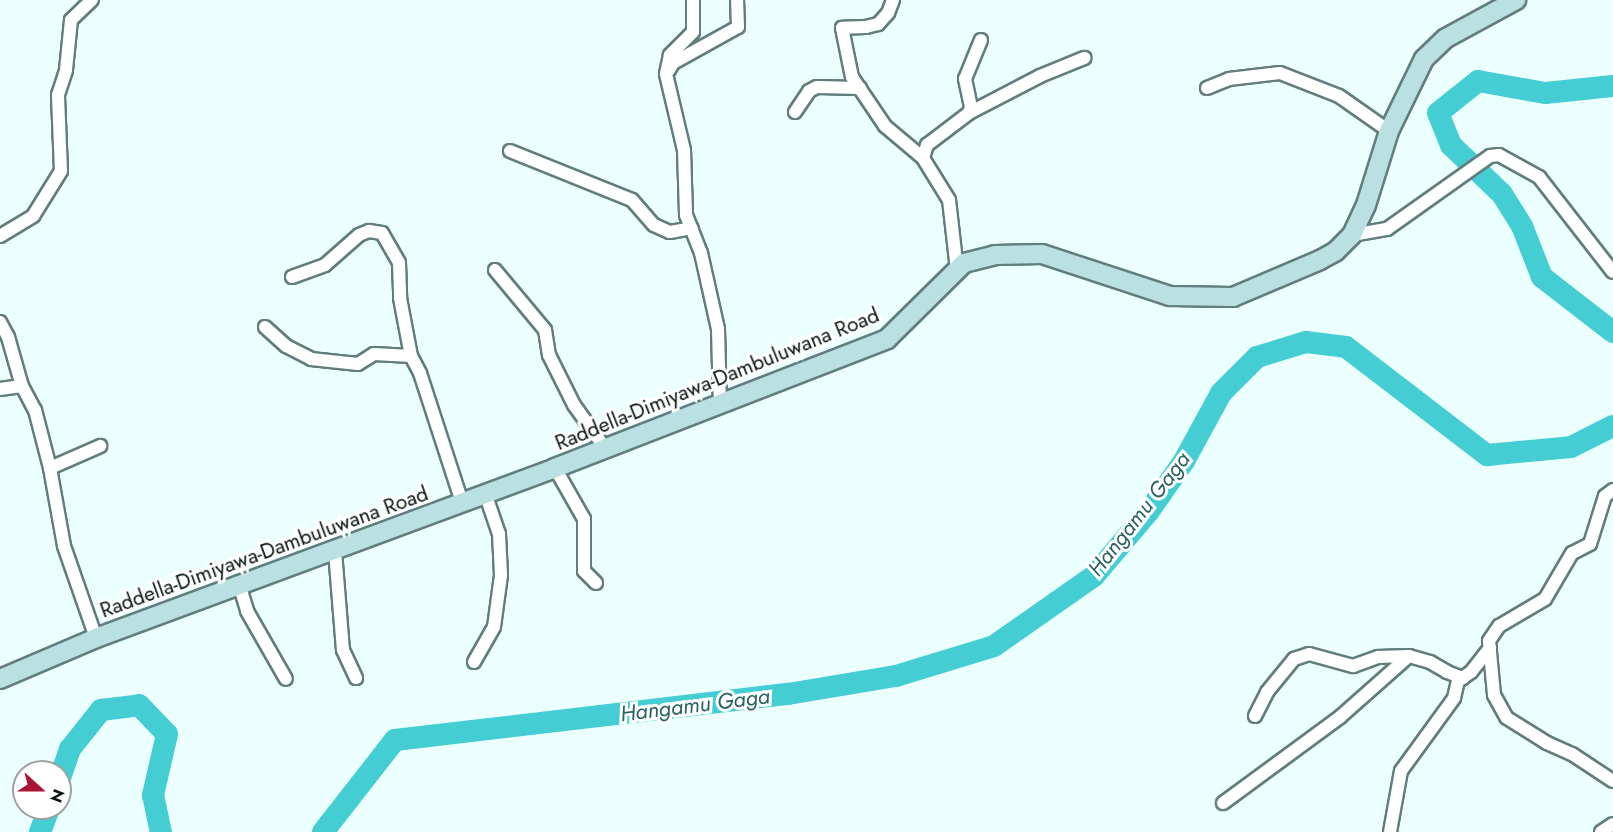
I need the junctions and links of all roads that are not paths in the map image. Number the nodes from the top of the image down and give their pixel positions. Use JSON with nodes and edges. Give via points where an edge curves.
{"nodes":[{"id":1,"x":92,"y":0,"type":"edge"},
{"id":2,"x":693,"y":0,"type":"edge"},
{"id":3,"x":737,"y":0,"type":"edge"},
{"id":4,"x":893,"y":0,"type":"edge"},
{"id":5,"x":1516,"y":0,"type":"edge"},
{"id":6,"x":981,"y":40,"type":"dead end"},
{"id":7,"x":1084,"y":58,"type":"dead end"},
{"id":8,"x":666,"y":74,"type":"junction"},
{"id":9,"x":860,"y":88,"type":"junction"},
{"id":10,"x":1207,"y":88,"type":"dead end"},
{"id":11,"x":795,"y":112,"type":"dead end"},
{"id":12,"x":969,"y":113,"type":"junction"},
{"id":13,"x":1389,"y":131,"type":"junction"},
{"id":14,"x":510,"y":152,"type":"dead end"},
{"id":15,"x":923,"y":158,"type":"junction"},
{"id":16,"x":692,"y":228,"type":"junction"},
{"id":17,"x":1352,"y":235,"type":"junction"},
{"id":18,"x":0,"y":236,"type":"edge"},
{"id":19,"x":495,"y":270,"type":"dead end"},
{"id":20,"x":957,"y":270,"type":"junction"},
{"id":21,"x":1613,"y":272,"type":"edge"},
{"id":22,"x":292,"y":277,"type":"dead end"},
{"id":23,"x":0,"y":322,"type":"edge"},
{"id":24,"x":266,"y":327,"type":"dead end"},
{"id":25,"x":411,"y":356,"type":"junction"},
{"id":26,"x":22,"y":386,"type":"junction"},
{"id":27,"x":0,"y":389,"type":"edge"},
{"id":28,"x":720,"y":403,"type":"junction"},
{"id":29,"x":100,"y":446,"type":"dead end"},
{"id":30,"x":605,"y":448,"type":"junction"},
{"id":31,"x":50,"y":468,"type":"junction"},
{"id":32,"x":555,"y":468,"type":"junction"},
{"id":33,"x":1613,"y":490,"type":"edge"},
{"id":34,"x":485,"y":493,"type":"junction"},
{"id":35,"x":462,"y":502,"type":"junction"},
{"id":36,"x":335,"y":551,"type":"junction"},
{"id":37,"x":596,"y":583,"type":"dead end"},
{"id":38,"x":239,"y":584,"type":"junction"},
{"id":39,"x":96,"y":638,"type":"junction"},
{"id":40,"x":1490,"y":648,"type":"junction"},
{"id":41,"x":1409,"y":656,"type":"junction"},
{"id":42,"x":474,"y":662,"type":"dead end"},
{"id":43,"x":356,"y":678,"type":"dead end"},
{"id":44,"x":1463,"y":678,"type":"junction"},
{"id":45,"x":0,"y":679,"type":"edge"},
{"id":46,"x":286,"y":679,"type":"dead end"},
{"id":47,"x":1255,"y":716,"type":"dead end"},
{"id":48,"x":1613,"y":781,"type":"edge"},
{"id":49,"x":1223,"y":804,"type":"dead end"},
{"id":50,"x":1613,"y":824,"type":"edge"},
{"id":51,"x":1390,"y":832,"type":"edge"},
{"id":52,"x":1601,"y":832,"type":"edge"}],
"edges":[{"from":1,"to":18,"type":"street","via":[[71,20],[66,70],[58,95],[61,171],[33,216]]},
{"from":2,"to":8,"type":"street","via":[[693,32],[670,55]]},
{"from":3,"to":8,"type":"street","via":[[738,27],[673,63]]},
{"from":4,"to":9,"type":"street","via":[[878,24],[842,28],[852,77]]},
{"from":5,"to":13,"type":"street","name":"Raddella-Dimiyawa-Dambuluwana Road","via":[[1446,38],[1424,59]]},
{"from":6,"to":12,"type":"street","via":[[965,79]]},
{"from":7,"to":12,"type":"street"},
{"from":8,"to":16,"type":"street","via":[[684,150],[686,215]]},
{"from":9,"to":11,"type":"street","via":[[817,87],[809,91]]},
{"from":9,"to":15,"type":"street","via":[[885,126]]},
{"from":10,"to":13,"type":"street","via":[[1229,79],[1280,73],[1340,96]]},
{"from":12,"to":15,"type":"street","via":[[927,145]]},
{"from":13,"to":17,"type":"street","name":"Raddella-Dimiyawa-Dambuluwana Road","via":[[1366,205]]},
{"from":14,"to":16,"type":"street","via":[[632,200],[654,225],[670,231]]},
{"from":15,"to":20,"type":"street","via":[[949,200]]},
{"from":16,"to":28,"type":"street","via":[[718,329]]},
{"from":17,"to":20,"type":"street","name":"Raddella-Dimiyawa-Dambuluwana Road","via":[[1320,260],[1233,297],[1170,296],[1042,254],[995,255],[964,263]]},
{"from":17,"to":21,"type":"street","via":[[1387,229],[1490,156],[1499,155],[1539,177]]},
{"from":19,"to":30,"type":"street","via":[[545,330],[549,355],[574,405]]},
{"from":20,"to":28,"type":"street","name":"Raddella-Dimiyawa-Dambuluwana Road","via":[[887,339]]},
{"from":22,"to":25,"type":"street","via":[[326,265],[359,235],[382,232],[399,263],[400,298]]},
{"from":23,"to":26,"type":"street"},
{"from":24,"to":25,"type":"street","via":[[286,346],[311,359],[358,364],[374,354]]},
{"from":25,"to":35,"type":"street"},
{"from":26,"to":27,"type":"street"},
{"from":26,"to":31,"type":"street","via":[[35,410]]},
{"from":28,"to":30,"type":"street","name":"Raddella-Dimiyawa-Dambuluwana Road"},
{"from":29,"to":31,"type":"street"},
{"from":30,"to":32,"type":"street","name":"Raddella-Dimiyawa-Dambuluwana Road"},
{"from":31,"to":39,"type":"street","via":[[64,546]]},
{"from":32,"to":34,"type":"street","name":"Raddella-Dimiyawa-Dambuluwana Road"},
{"from":32,"to":37,"type":"street","via":[[584,519],[584,571]]},
{"from":33,"to":40,"type":"street","via":[[1605,496],[1590,544],[1572,553],[1545,599],[1499,626],[1489,641]]},
{"from":34,"to":35,"type":"street","name":"Raddella-Dimiyawa-Dambuluwana Road"},
{"from":34,"to":42,"type":"street","via":[[499,534],[501,575],[494,627]]},
{"from":35,"to":36,"type":"street","name":"Raddella-Dimiyawa-Dambuluwana Road"},
{"from":36,"to":38,"type":"street","name":"Raddella-Dimiyawa-Dambuluwana Road"},
{"from":36,"to":43,"type":"street","via":[[343,650]]},
{"from":38,"to":39,"type":"street","name":"Raddella-Dimiyawa-Dambuluwana Road"},
{"from":38,"to":46,"type":"street","via":[[248,611]]},
{"from":39,"to":45,"type":"street","name":"Raddella-Dimiyawa-Dambuluwana Road"},
{"from":40,"to":44,"type":"street"},
{"from":40,"to":48,"type":"street","via":[[1494,695],[1507,718]]},
{"from":41,"to":44,"type":"street"},
{"from":41,"to":47,"type":"street","via":[[1378,657],[1353,666],[1309,654],[1294,659],[1267,692]]},
{"from":41,"to":49,"type":"street","via":[[1340,717]]},
{"from":44,"to":51,"type":"street","via":[[1458,681],[1454,698],[1401,771]]},
{"from":50,"to":52,"type":"street"}]}
